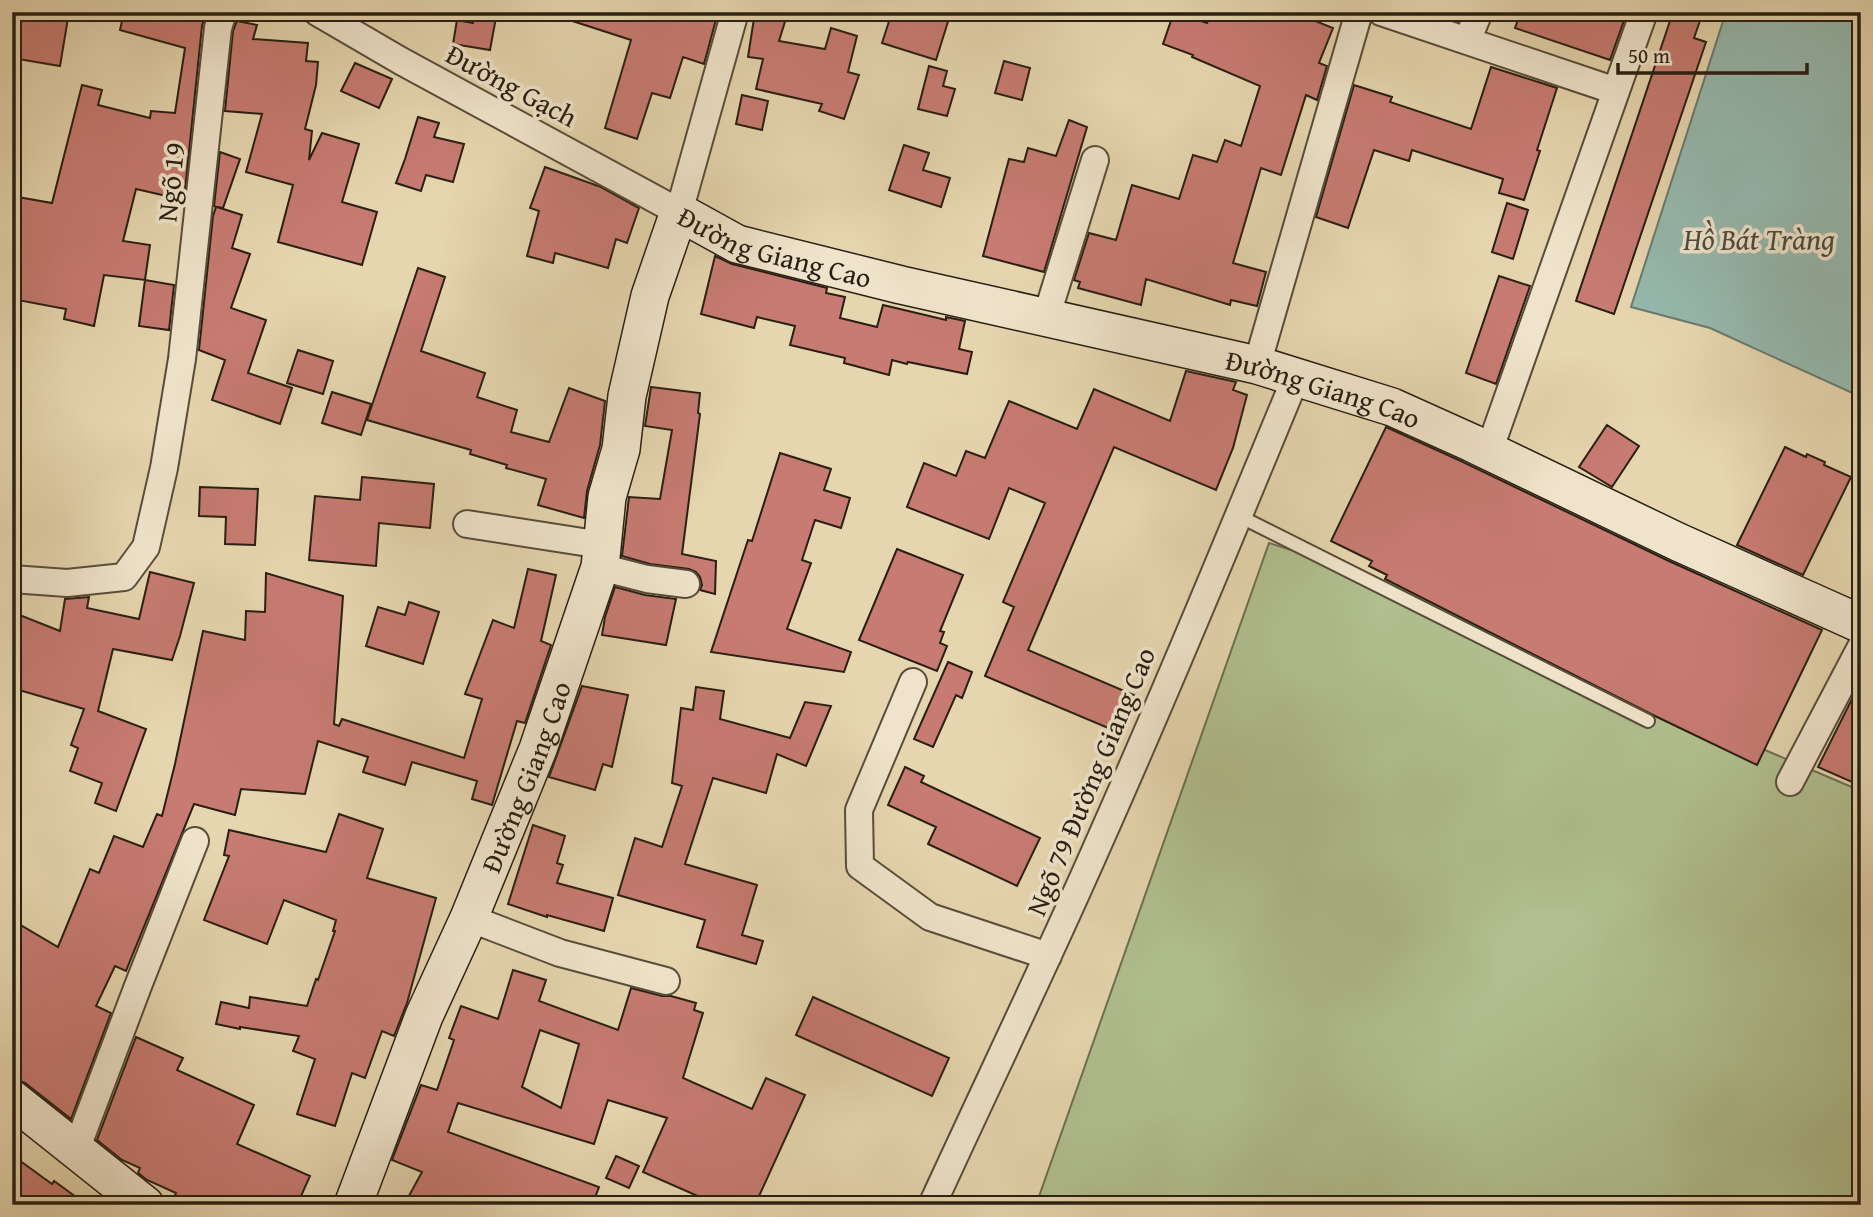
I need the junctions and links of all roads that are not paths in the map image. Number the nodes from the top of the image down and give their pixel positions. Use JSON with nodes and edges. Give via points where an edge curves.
{"nodes":[{"id":1,"x":223,"y":12,"type":"edge"},
{"id":2,"x":735,"y":12,"type":"edge"},
{"id":3,"x":1359,"y":12,"type":"edge"},
{"id":4,"x":1381,"y":12,"type":"edge"},
{"id":5,"x":1479,"y":12,"type":"edge"},
{"id":6,"x":1644,"y":12,"type":"edge"},
{"id":7,"x":329,"y":16,"type":"edge"},
{"id":8,"x":1467,"y":41,"type":"junction"},
{"id":9,"x":1616,"y":92,"type":"junction"},
{"id":10,"x":1095,"y":160,"type":"dead end"},
{"id":11,"x":679,"y":212,"type":"junction"},
{"id":12,"x":1046,"y":318,"type":"junction"},
{"id":13,"x":1257,"y":365,"type":"junction"},
{"id":14,"x":1296,"y":377,"type":"junction"},
{"id":15,"x":1489,"y":451,"type":"junction"},
{"id":16,"x":1239,"y":516,"type":"junction"},
{"id":17,"x":467,"y":524,"type":"dead end"},
{"id":18,"x":601,"y":556,"type":"junction"},
{"id":19,"x":12,"y":579,"type":"edge"},
{"id":20,"x":686,"y":584,"type":"dead end"},
{"id":21,"x":1861,"y":624,"type":"edge"},
{"id":22,"x":1861,"y":647,"type":"edge"},
{"id":23,"x":913,"y":682,"type":"dead end"},
{"id":24,"x":1648,"y":721,"type":"dead end"},
{"id":25,"x":1790,"y":782,"type":"dead end"},
{"id":26,"x":195,"y":841,"type":"dead end"},
{"id":27,"x":469,"y":918,"type":"junction"},
{"id":28,"x":1048,"y":956,"type":"junction"},
{"id":29,"x":666,"y":981,"type":"dead end"},
{"id":30,"x":12,"y":1099,"type":"edge"},
{"id":31,"x":76,"y":1150,"type":"junction"},
{"id":32,"x":145,"y":1205,"type":"edge"},
{"id":33,"x":353,"y":1205,"type":"edge"},
{"id":34,"x":932,"y":1205,"type":"edge"}],
"edges":[{"from":1,"to":19,"type":"street","name":"Ngõ 19","via":[[182,359],[146,547],[124,577],[67,583]]},
{"from":2,"to":11,"type":"street"},
{"from":3,"to":13,"type":"street"},
{"from":4,"to":8,"type":"street"},
{"from":5,"to":8,"type":"street"},
{"from":6,"to":9,"type":"street"},
{"from":7,"to":11,"type":"street","name":"Đường Gạch"},
{"from":8,"to":9,"type":"street"},
{"from":9,"to":15,"type":"street"},
{"from":10,"to":12,"type":"street"},
{"from":11,"to":12,"type":"street","name":"Đường Giang Cao","via":[[737,244]]},
{"from":11,"to":18,"type":"street","name":"Đường Giang Cao","via":[[650,296],[627,396],[621,449],[607,497]]},
{"from":12,"to":13,"type":"street","name":"Đường Giang Cao"},
{"from":13,"to":14,"type":"street","name":"Đường Giang Cao"},
{"from":14,"to":15,"type":"street","name":"Đường Giang Cao","via":[[1392,407]]},
{"from":14,"to":16,"type":"street","name":"Ngõ 79 Đường Giang Cao"},
{"from":15,"to":21,"type":"street","name":"Đường Giang Cao"},
{"from":16,"to":24,"type":"lane"},
{"from":16,"to":28,"type":"street","name":"Ngõ 79 Đường Giang Cao"},
{"from":17,"to":18,"type":"street"},
{"from":18,"to":20,"type":"street","via":[[647,579]]},
{"from":18,"to":27,"type":"street","name":"Đường Giang Cao","via":[[538,749]]},
{"from":22,"to":25,"type":"street"},
{"from":23,"to":28,"type":"street","via":[[859,810],[860,866],[930,917]]},
{"from":26,"to":31,"type":"street"},
{"from":27,"to":29,"type":"street","via":[[560,953]]},
{"from":27,"to":33,"type":"street","name":"Đường Giang Cao","via":[[424,1016]]},
{"from":28,"to":34,"type":"street","name":"Ngõ 79 Đường Giang Cao"},
{"from":30,"to":31,"type":"street"},
{"from":31,"to":32,"type":"street"}]}
